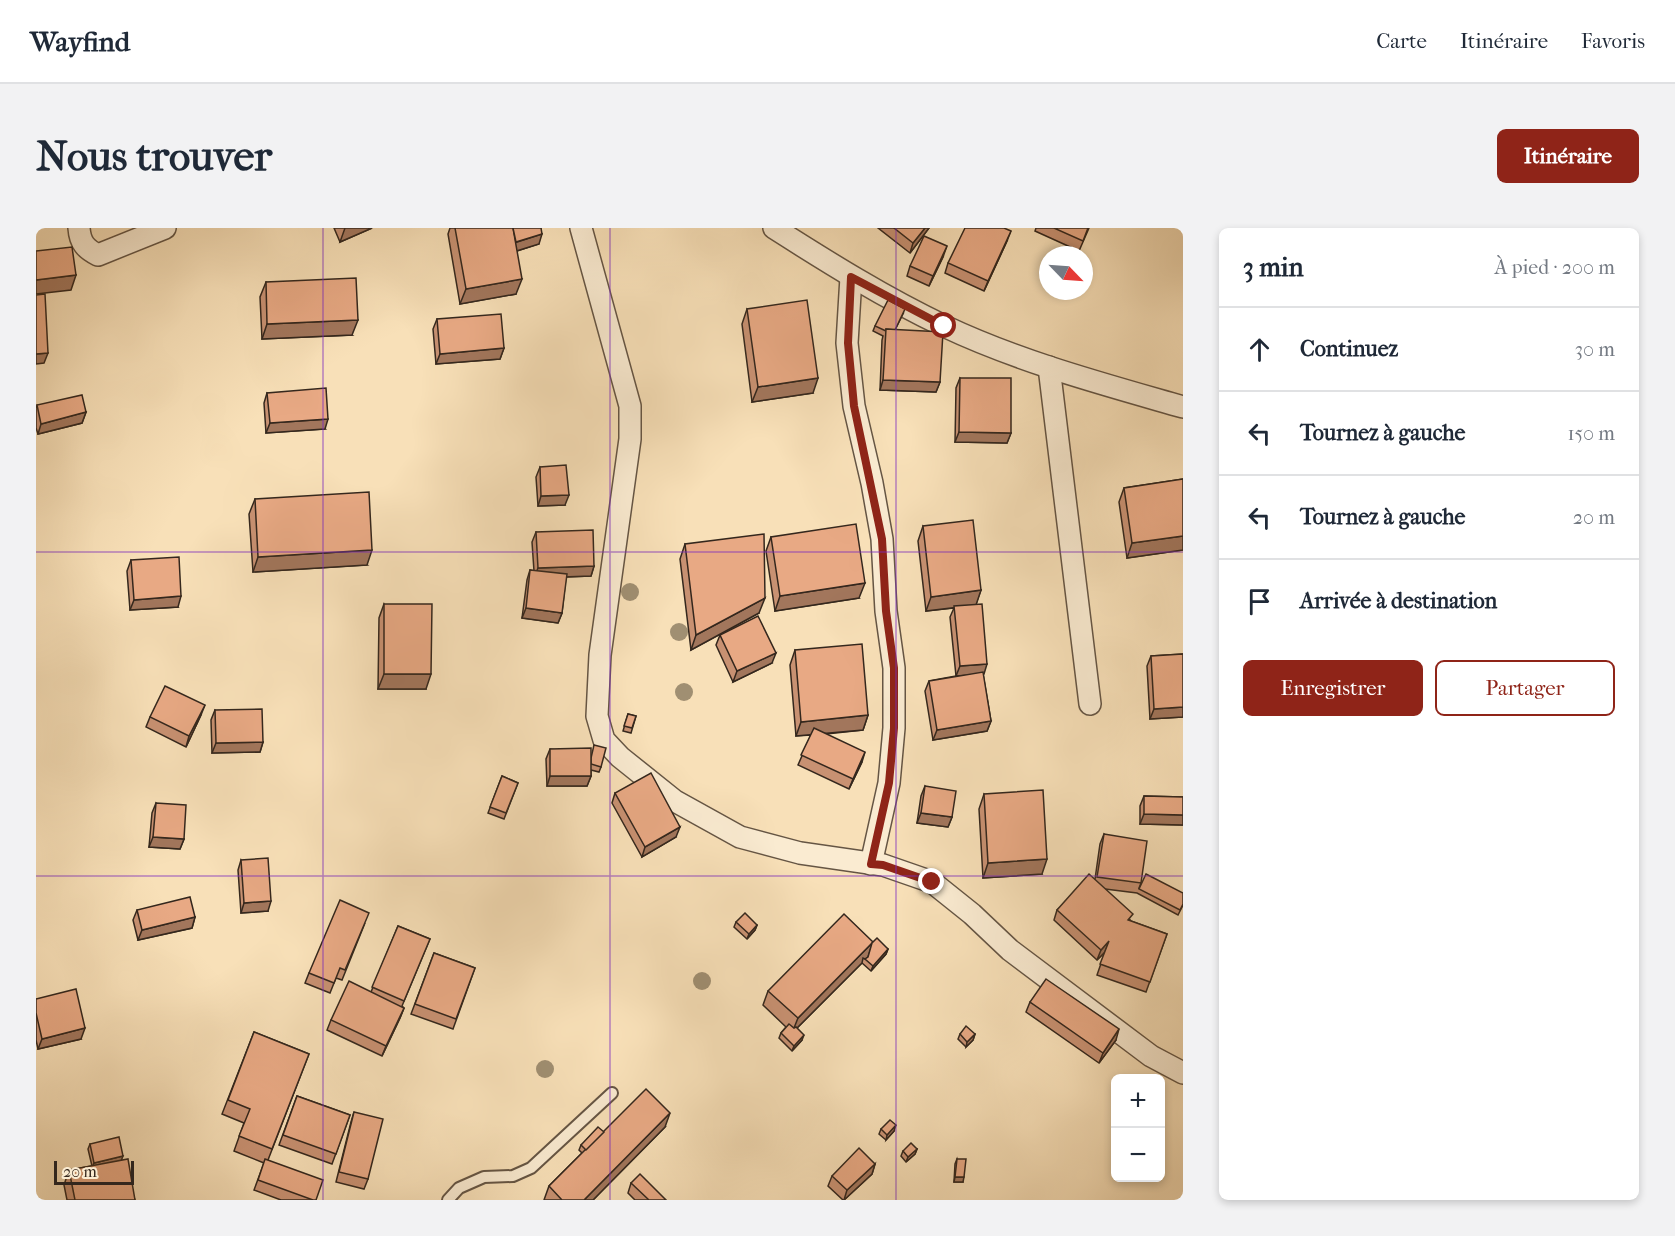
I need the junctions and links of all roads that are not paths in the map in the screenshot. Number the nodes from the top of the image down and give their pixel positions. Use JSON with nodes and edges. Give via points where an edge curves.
{"nodes":[{"id":1,"x":79,"y":228,"type":"edge"},
{"id":2,"x":165,"y":228,"type":"edge"},
{"id":3,"x":581,"y":228,"type":"edge"},
{"id":4,"x":774,"y":228,"type":"edge"},
{"id":5,"x":851,"y":277,"type":"junction"},
{"id":6,"x":1049,"y":367,"type":"junction"},
{"id":7,"x":1183,"y":407,"type":"edge"},
{"id":8,"x":1090,"y":704,"type":"dead end"},
{"id":9,"x":871,"y":864,"type":"junction"},
{"id":10,"x":1183,"y":1073,"type":"edge"},
{"id":11,"x":612,"y":1093,"type":"dead end"},
{"id":12,"x":448,"y":1200,"type":"edge"}],
"edges":[{"from":1,"to":2,"type":"street","via":[[87,249],[98,255]]},
{"from":3,"to":9,"type":"street","via":[[630,406],[630,439],[600,655],[597,716],[604,740],[675,801],[740,837],[800,853]]},
{"from":4,"to":5,"type":"street"},
{"from":5,"to":6,"type":"street","via":[[944,326]]},
{"from":5,"to":9,"type":"street","via":[[849,353],[854,406],[882,539],[894,668],[889,783]]},
{"from":6,"to":7,"type":"street"},
{"from":6,"to":8,"type":"street"},
{"from":9,"to":10,"type":"street","via":[[932,882],[1010,950],[1151,1056]]},
{"from":11,"to":12,"type":"lane","via":[[531,1168],[513,1176],[484,1178],[459,1188]]}]}
